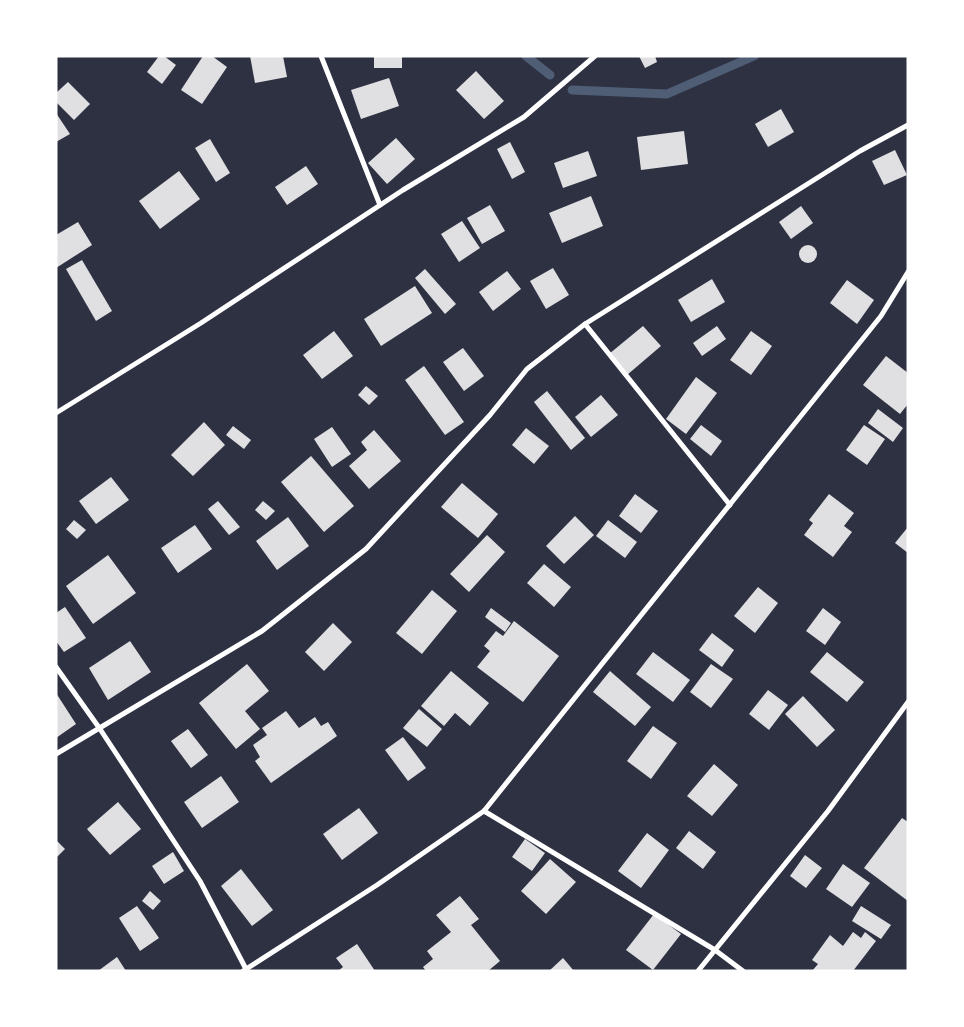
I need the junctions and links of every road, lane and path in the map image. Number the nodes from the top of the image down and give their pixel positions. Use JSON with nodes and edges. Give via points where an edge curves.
{"nodes":[{"id":1,"x":321,"y":56,"type":"edge"},
{"id":2,"x":595,"y":56,"type":"edge"},
{"id":3,"x":908,"y":125,"type":"edge"},
{"id":4,"x":380,"y":205,"type":"junction"},
{"id":5,"x":908,"y":272,"type":"edge"},
{"id":6,"x":585,"y":324,"type":"junction"},
{"id":7,"x":56,"y":413,"type":"edge"},
{"id":8,"x":730,"y":505,"type":"junction"},
{"id":9,"x":56,"y":666,"type":"edge"},
{"id":10,"x":908,"y":702,"type":"edge"},
{"id":11,"x":100,"y":729,"type":"junction"},
{"id":12,"x":56,"y":754,"type":"edge"},
{"id":13,"x":484,"y":811,"type":"junction"},
{"id":14,"x":715,"y":950,"type":"junction"},
{"id":15,"x":245,"y":970,"type":"edge"},
{"id":16,"x":698,"y":971,"type":"edge"},
{"id":17,"x":743,"y":971,"type":"edge"}],
"edges":[{"from":1,"to":4,"type":"street"},
{"from":2,"to":4,"type":"street","via":[[524,117]]},
{"from":3,"to":6,"type":"street","via":[[860,151]]},
{"from":4,"to":7,"type":"street","via":[[202,323]]},
{"from":5,"to":8,"type":"street","via":[[881,316]]},
{"from":6,"to":8,"type":"street"},
{"from":6,"to":11,"type":"street","via":[[527,369],[490,415],[366,548],[262,632]]},
{"from":8,"to":13,"type":"street"},
{"from":9,"to":11,"type":"street"},
{"from":10,"to":14,"type":"street","via":[[828,811]]},
{"from":11,"to":12,"type":"street"},
{"from":11,"to":15,"type":"street","via":[[200,882]]},
{"from":13,"to":14,"type":"street"},
{"from":13,"to":15,"type":"street","via":[[378,886]]},
{"from":14,"to":16,"type":"street"},
{"from":14,"to":17,"type":"street"}]}
